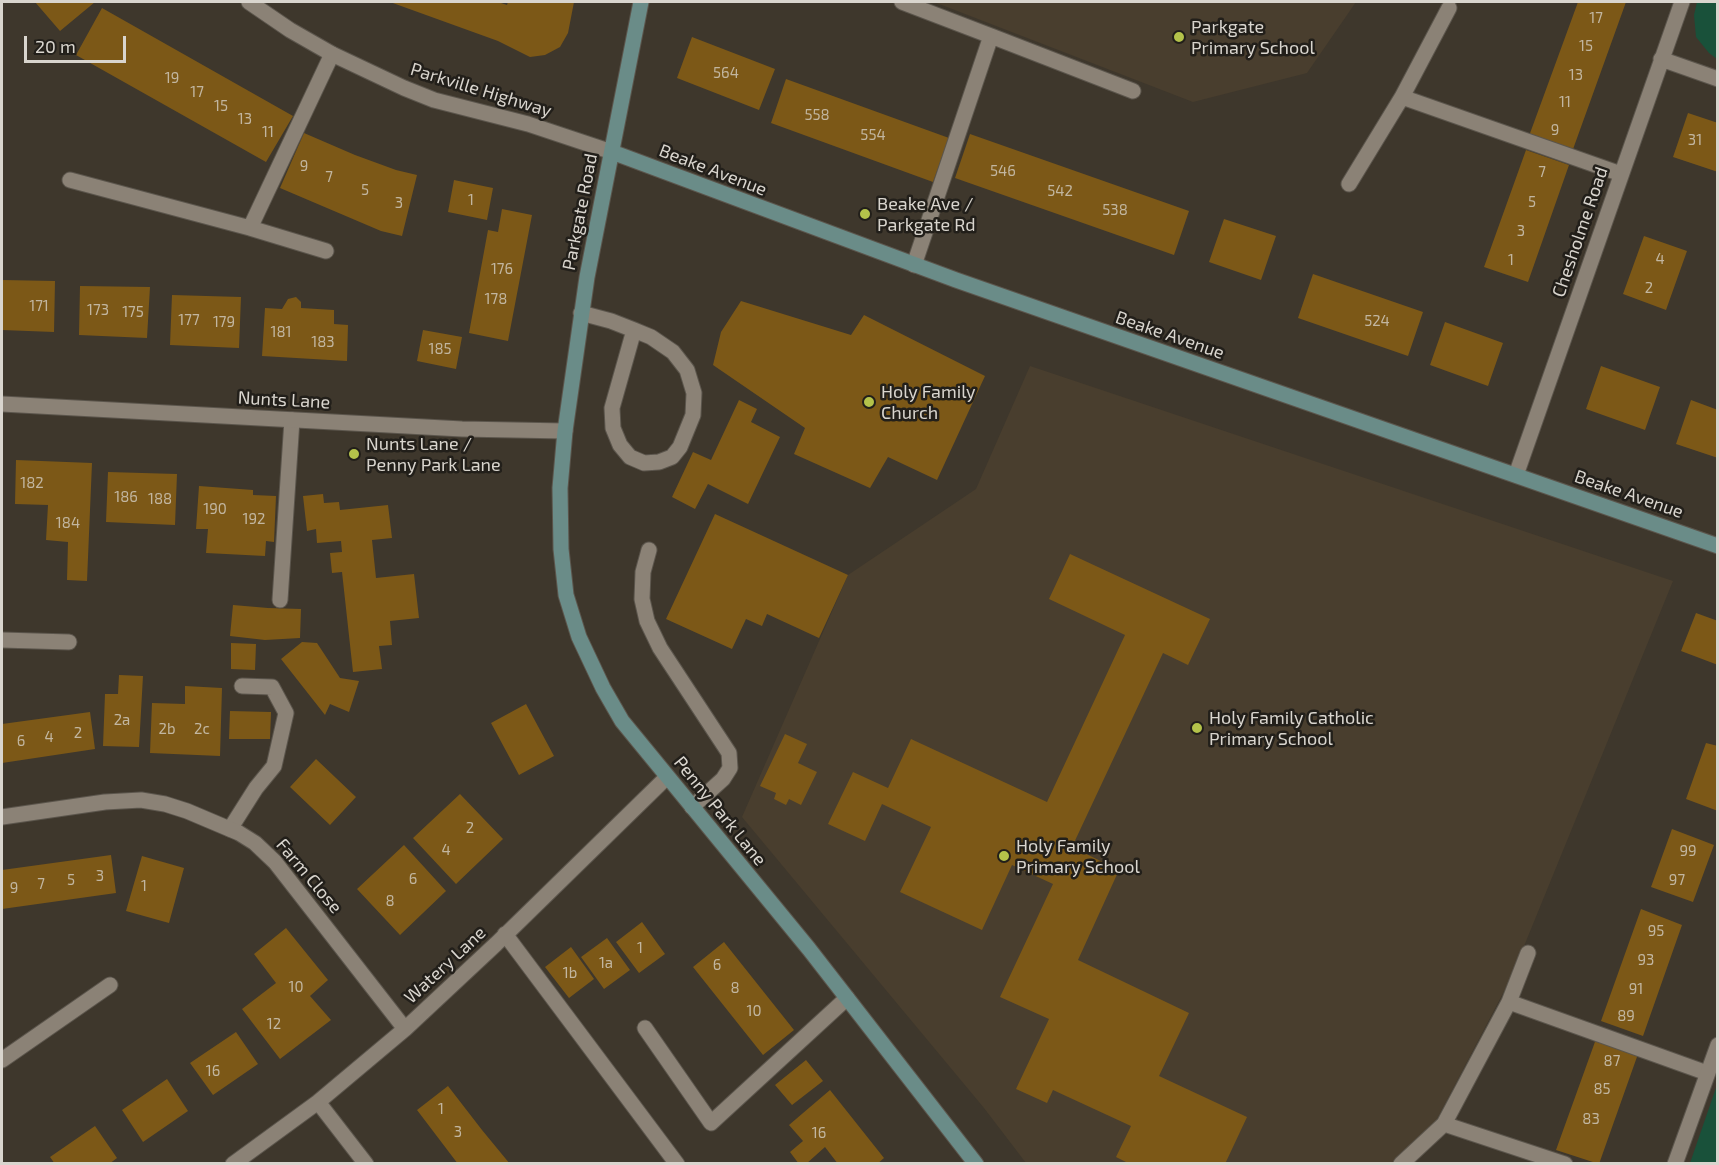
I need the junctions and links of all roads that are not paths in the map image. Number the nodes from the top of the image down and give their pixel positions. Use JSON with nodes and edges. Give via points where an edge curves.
{"nodes":[{"id":1,"x":249,"y":2,"type":"edge"},
{"id":2,"x":641,"y":2,"type":"edge"},
{"id":3,"x":902,"y":2,"type":"edge"},
{"id":4,"x":1682,"y":2,"type":"edge"},
{"id":5,"x":1449,"y":8,"type":"dead end"},
{"id":6,"x":991,"y":36,"type":"junction"},
{"id":7,"x":332,"y":54,"type":"junction"},
{"id":8,"x":1661,"y":60,"type":"junction"},
{"id":9,"x":1718,"y":79,"type":"edge"},
{"id":10,"x":1133,"y":91,"type":"dead end"},
{"id":11,"x":1402,"y":97,"type":"junction"},
{"id":12,"x":612,"y":152,"type":"junction"},
{"id":13,"x":1621,"y":174,"type":"junction"},
{"id":14,"x":70,"y":180,"type":"dead end"},
{"id":15,"x":1349,"y":184,"type":"dead end"},
{"id":16,"x":250,"y":228,"type":"junction"},
{"id":17,"x":326,"y":251,"type":"dead end"},
{"id":18,"x":915,"y":265,"type":"junction"},
{"id":19,"x":581,"y":313,"type":"junction"},
{"id":20,"x":634,"y":330,"type":"junction"},
{"id":21,"x":2,"y":404,"type":"edge"},
{"id":22,"x":292,"y":420,"type":"junction"},
{"id":23,"x":564,"y":431,"type":"junction"},
{"id":24,"x":1516,"y":475,"type":"junction"},
{"id":25,"x":1718,"y":546,"type":"edge"},
{"id":26,"x":649,"y":550,"type":"dead end"},
{"id":27,"x":280,"y":600,"type":"dead end"},
{"id":28,"x":2,"y":640,"type":"edge"},
{"id":29,"x":69,"y":642,"type":"dead end"},
{"id":30,"x":242,"y":686,"type":"dead end"},
{"id":31,"x":667,"y":777,"type":"junction"},
{"id":32,"x":692,"y":807,"type":"junction"},
{"id":33,"x":2,"y":817,"type":"edge"},
{"id":34,"x":230,"y":829,"type":"junction"},
{"id":35,"x":506,"y":934,"type":"junction"},
{"id":36,"x":1528,"y":953,"type":"dead end"},
{"id":37,"x":110,"y":985,"type":"dead end"},
{"id":38,"x":846,"y":998,"type":"junction"},
{"id":39,"x":1509,"y":1002,"type":"junction"},
{"id":40,"x":645,"y":1028,"type":"dead end"},
{"id":41,"x":405,"y":1029,"type":"junction"},
{"id":42,"x":1718,"y":1045,"type":"edge"},
{"id":43,"x":2,"y":1060,"type":"edge"},
{"id":44,"x":1707,"y":1073,"type":"junction"},
{"id":45,"x":318,"y":1102,"type":"junction"},
{"id":46,"x":1444,"y":1124,"type":"junction"},
{"id":47,"x":233,"y":1164,"type":"edge"},
{"id":48,"x":366,"y":1164,"type":"edge"},
{"id":49,"x":677,"y":1164,"type":"edge"},
{"id":50,"x":976,"y":1164,"type":"edge"},
{"id":51,"x":1401,"y":1164,"type":"edge"},
{"id":52,"x":1565,"y":1164,"type":"edge"},
{"id":53,"x":1675,"y":1164,"type":"edge"}],
"edges":[{"from":1,"to":7,"type":"street","name":"Parkville Highway"},
{"from":2,"to":12,"type":"street","name":"Parkgate Road"},
{"from":3,"to":6,"type":"street"},
{"from":4,"to":8,"type":"street","name":"Chesholme Road"},
{"from":5,"to":11,"type":"street"},
{"from":6,"to":10,"type":"street"},
{"from":6,"to":18,"type":"street"},
{"from":7,"to":12,"type":"street","name":"Parkville Highway","via":[[434,100],[528,123]]},
{"from":7,"to":16,"type":"street"},
{"from":8,"to":9,"type":"street"},
{"from":8,"to":13,"type":"street","name":"Chesholme Road"},
{"from":11,"to":13,"type":"street"},
{"from":11,"to":15,"type":"street"},
{"from":12,"to":18,"type":"street","name":"Beake Avenue"},
{"from":12,"to":19,"type":"street","name":"Parkgate Road"},
{"from":13,"to":24,"type":"street","name":"Chesholme Road"},
{"from":14,"to":16,"type":"street"},
{"from":16,"to":17,"type":"street"},
{"from":18,"to":24,"type":"street","name":"Beake Avenue"},
{"from":19,"to":20,"type":"street"},
{"from":19,"to":23,"type":"street","name":"Parkgate Road"},
{"from":20,"to":20,"type":"street","via":[[673,352],[687,370],[694,393],[693,415],[680,447],[659,462],[644,463],[630,457],[613,428],[612,408]]},
{"from":21,"to":22,"type":"street","name":"Nunts Lane"},
{"from":22,"to":23,"type":"street","name":"Nunts Lane"},
{"from":22,"to":27,"type":"street"},
{"from":23,"to":31,"type":"street","name":"Penny Park Lane","via":[[561,549],[572,616],[622,721]]},
{"from":24,"to":25,"type":"street","name":"Beake Avenue"},
{"from":26,"to":32,"type":"street","via":[[642,599],[647,621],[660,648],[729,753],[730,768],[723,779]]},
{"from":28,"to":29,"type":"street"},
{"from":30,"to":34,"type":"street","via":[[272,687],[286,713],[274,766]]},
{"from":31,"to":32,"type":"street","name":"Penny Park Lane"},
{"from":31,"to":35,"type":"street","name":"Watery Lane"},
{"from":32,"to":38,"type":"street","name":"Penny Park Lane"},
{"from":33,"to":34,"type":"street","name":"Farm Close","via":[[141,800],[187,811]]},
{"from":34,"to":41,"type":"street","name":"Farm Close","via":[[255,843],[275,862]]},
{"from":35,"to":41,"type":"street","name":"Watery Lane"},
{"from":35,"to":49,"type":"street"},
{"from":36,"to":39,"type":"street"},
{"from":37,"to":43,"type":"street"},
{"from":38,"to":40,"type":"street","via":[[711,1123]]},
{"from":38,"to":50,"type":"street","name":"Penny Park Lane"},
{"from":39,"to":44,"type":"street"},
{"from":39,"to":46,"type":"street"},
{"from":41,"to":45,"type":"street","name":"Watery Lane"},
{"from":42,"to":44,"type":"street"},
{"from":44,"to":53,"type":"street"},
{"from":45,"to":47,"type":"street","name":"Watery Lane"},
{"from":45,"to":48,"type":"street"},
{"from":46,"to":51,"type":"street"},
{"from":46,"to":52,"type":"street"}]}
